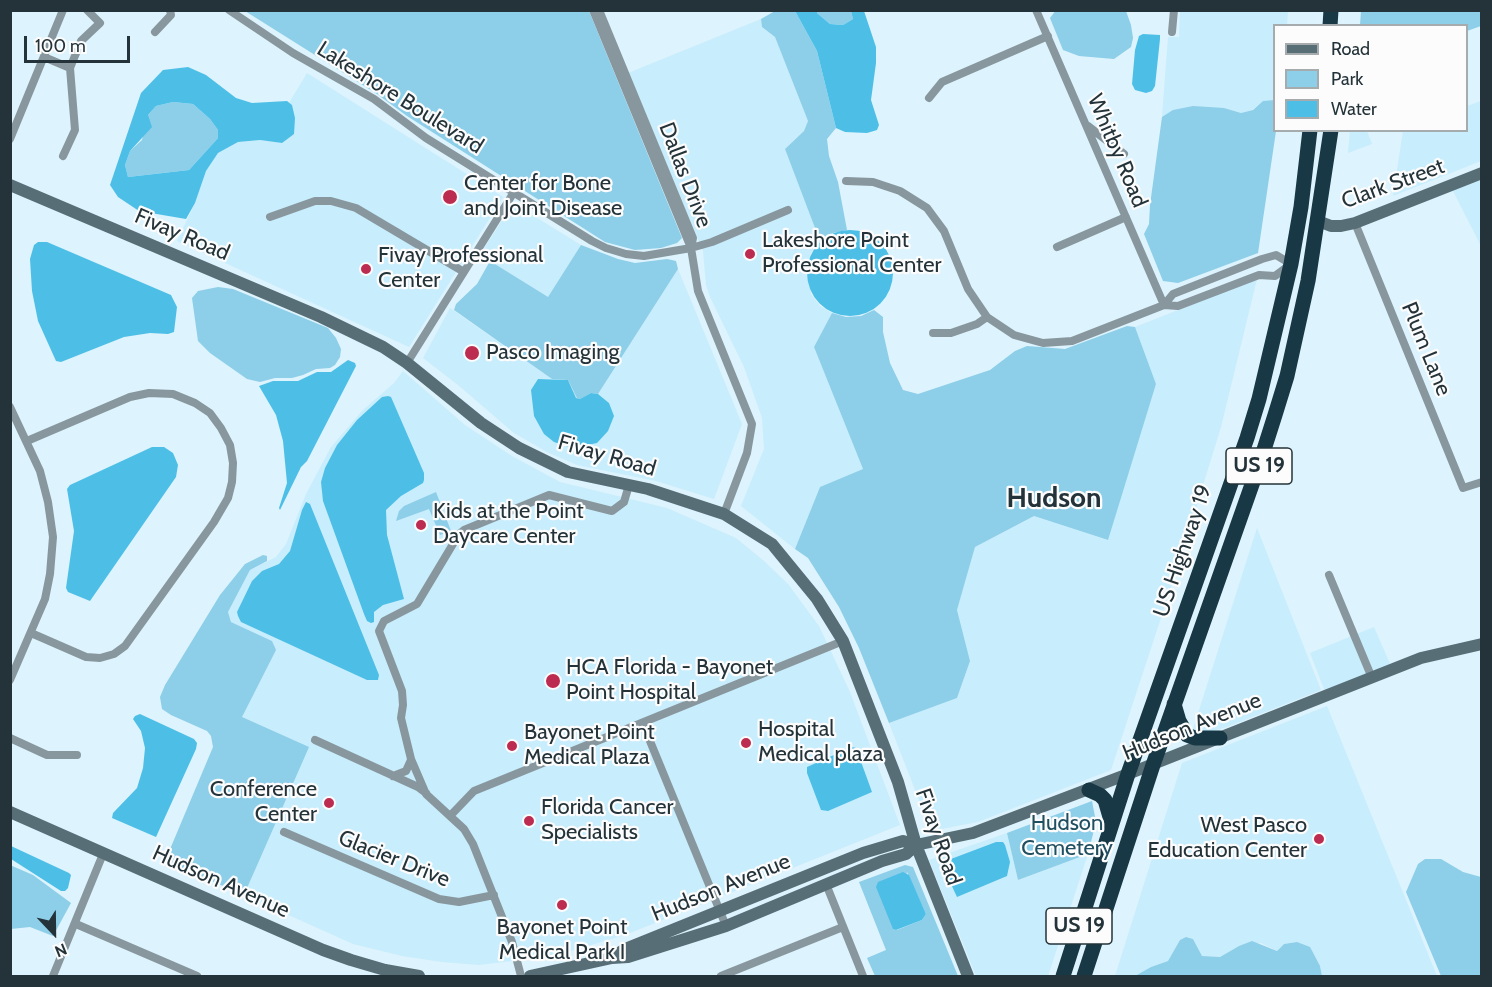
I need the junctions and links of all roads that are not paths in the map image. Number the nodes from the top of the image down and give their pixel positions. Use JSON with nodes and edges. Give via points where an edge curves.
{"nodes":[{"id":1,"x":63,"y":10,"type":"edge"},
{"id":2,"x":87,"y":10,"type":"edge"},
{"id":3,"x":170,"y":10,"type":"edge"},
{"id":4,"x":229,"y":10,"type":"edge"},
{"id":5,"x":593,"y":10,"type":"edge"},
{"id":6,"x":599,"y":10,"type":"edge"},
{"id":7,"x":1036,"y":10,"type":"edge"},
{"id":8,"x":1174,"y":10,"type":"edge"},
{"id":9,"x":155,"y":32,"type":"dead end"},
{"id":10,"x":1172,"y":32,"type":"dead end"},
{"id":11,"x":1048,"y":36,"type":"junction"},
{"id":12,"x":44,"y":57,"type":"junction"},
{"id":13,"x":70,"y":68,"type":"junction"},
{"id":14,"x":928,"y":98,"type":"dead end"},
{"id":15,"x":1087,"y":126,"type":"junction"},
{"id":16,"x":1310,"y":132,"type":"edge"},
{"id":17,"x":1316,"y":132,"type":"edge"},
{"id":18,"x":1331,"y":132,"type":"edge"},
{"id":19,"x":10,"y":139,"type":"edge"},
{"id":20,"x":1124,"y":154,"type":"dead end"},
{"id":21,"x":63,"y":156,"type":"dead end"},
{"id":22,"x":1482,"y":173,"type":"edge"},
{"id":23,"x":846,"y":181,"type":"dead end"},
{"id":24,"x":10,"y":185,"type":"edge"},
{"id":25,"x":514,"y":192,"type":"junction"},
{"id":26,"x":788,"y":210,"type":"dead end"},
{"id":27,"x":270,"y":217,"type":"dead end"},
{"id":28,"x":1126,"y":217,"type":"junction"},
{"id":29,"x":1318,"y":221,"type":"junction"},
{"id":30,"x":1355,"y":223,"type":"junction"},
{"id":31,"x":1057,"y":247,"type":"dead end"},
{"id":32,"x":691,"y":248,"type":"junction"},
{"id":33,"x":1291,"y":264,"type":"junction"},
{"id":34,"x":464,"y":272,"type":"junction"},
{"id":35,"x":1164,"y":305,"type":"junction"},
{"id":36,"x":987,"y":317,"type":"junction"},
{"id":37,"x":933,"y":333,"type":"dead end"},
{"id":38,"x":407,"y":363,"type":"junction"},
{"id":39,"x":10,"y":407,"type":"edge"},
{"id":40,"x":1275,"y":415,"type":"junction"},
{"id":41,"x":27,"y":441,"type":"junction"},
{"id":42,"x":1482,"y":482,"type":"edge"},
{"id":43,"x":628,"y":485,"type":"junction"},
{"id":44,"x":724,"y":514,"type":"junction"},
{"id":45,"x":1329,"y":575,"type":"dead end"},
{"id":46,"x":31,"y":633,"type":"junction"},
{"id":47,"x":843,"y":641,"type":"junction"},
{"id":48,"x":1482,"y":644,"type":"edge"},
{"id":49,"x":1372,"y":678,"type":"junction"},
{"id":50,"x":10,"y":680,"type":"edge"},
{"id":51,"x":1174,"y":704,"type":"junction"},
{"id":52,"x":642,"y":724,"type":"junction"},
{"id":53,"x":10,"y":738,"type":"edge"},
{"id":54,"x":1220,"y":738,"type":"junction"},
{"id":55,"x":315,"y":740,"type":"dead end"},
{"id":56,"x":77,"y":755,"type":"dead end"},
{"id":57,"x":411,"y":759,"type":"junction"},
{"id":58,"x":1153,"y":765,"type":"junction"},
{"id":59,"x":1128,"y":774,"type":"junction"},
{"id":60,"x":393,"y":776,"type":"junction"},
{"id":61,"x":1089,"y":790,"type":"junction"},
{"id":62,"x":426,"y":794,"type":"junction"},
{"id":63,"x":10,"y":812,"type":"edge"},
{"id":64,"x":450,"y":816,"type":"junction"},
{"id":65,"x":1112,"y":825,"type":"junction"},
{"id":66,"x":284,"y":832,"type":"dead end"},
{"id":67,"x":916,"y":845,"type":"junction"},
{"id":68,"x":103,"y":854,"type":"junction"},
{"id":69,"x":826,"y":884,"type":"junction"},
{"id":70,"x":494,"y":895,"type":"junction"},
{"id":71,"x":720,"y":912,"type":"junction"},
{"id":72,"x":76,"y":924,"type":"junction"},
{"id":73,"x":726,"y":926,"type":"junction"},
{"id":74,"x":843,"y":927,"type":"junction"},
{"id":75,"x":612,"y":958,"type":"junction"},
{"id":76,"x":52,"y":976,"type":"edge"},
{"id":77,"x":198,"y":976,"type":"edge"},
{"id":78,"x":418,"y":976,"type":"edge"},
{"id":79,"x":521,"y":976,"type":"edge"},
{"id":80,"x":531,"y":976,"type":"edge"},
{"id":81,"x":721,"y":976,"type":"edge"},
{"id":82,"x":863,"y":976,"type":"edge"},
{"id":83,"x":968,"y":976,"type":"edge"},
{"id":84,"x":1063,"y":976,"type":"edge"},
{"id":85,"x":1084,"y":976,"type":"edge"}],
"edges":[{"from":1,"to":12,"type":"street"},
{"from":2,"to":13,"type":"street","via":[[100,23],[81,41]]},
{"from":3,"to":9,"type":"street","via":[[171,15]]},
{"from":4,"to":25,"type":"street","name":"Lakeshore Boulevard","via":[[293,53],[374,99],[426,138]]},
{"from":5,"to":32,"type":"street","name":"Dallas Drive"},
{"from":6,"to":32,"type":"street","name":"Dallas Drive","via":[[693,238]]},
{"from":7,"to":11,"type":"street","name":"Whitby Road"},
{"from":8,"to":10,"type":"street"},
{"from":11,"to":14,"type":"street","via":[[942,82]]},
{"from":11,"to":15,"type":"street","name":"Whitby Road"},
{"from":12,"to":13,"type":"street"},
{"from":12,"to":19,"type":"street"},
{"from":13,"to":21,"type":"street","via":[[75,130]]},
{"from":15,"to":20,"type":"street"},
{"from":15,"to":28,"type":"street","name":"Whitby Road"},
{"from":16,"to":33,"type":"highway","name":"US Highway 19","number":"US 19"},
{"from":17,"to":29,"type":"highway","via":[[1311,204]]},
{"from":18,"to":29,"type":"highway","name":"US Highway 19","number":"US 19"},
{"from":22,"to":30,"type":"street","name":"Clark Street"},
{"from":23,"to":36,"type":"street","via":[[873,182],[900,191],[927,208],[944,231],[968,289]]},
{"from":24,"to":38,"type":"street","name":"Fivay Road","via":[[321,317]]},
{"from":25,"to":32,"type":"street","name":"Lakeshore Boulevard","via":[[606,248],[644,256]]},
{"from":25,"to":34,"type":"street"},
{"from":26,"to":32,"type":"street","name":"Lakeshore Boulevard"},
{"from":27,"to":34,"type":"street","via":[[315,201],[356,208]]},
{"from":28,"to":31,"type":"street"},
{"from":28,"to":35,"type":"street","name":"Whitby Road"},
{"from":29,"to":30,"type":"street","name":"Clark Street","via":[[1331,226]]},
{"from":29,"to":40,"type":"highway","name":"US Highway 19","number":"US 19","via":[[1300,321]]},
{"from":30,"to":42,"type":"street","name":"Plum Lane","via":[[1463,488]]},
{"from":32,"to":44,"type":"street","via":[[698,291],[752,424],[747,453]]},
{"from":33,"to":35,"type":"street","via":[[1275,276],[1259,275],[1178,306]]},
{"from":33,"to":35,"type":"street","via":[[1276,255],[1262,259],[1173,294]]},
{"from":33,"to":40,"type":"highway","via":[[1297,283],[1277,372]]},
{"from":33,"to":59,"type":"highway","name":"US Highway 19","number":"US 19","via":[[1247,438]]},
{"from":34,"to":38,"type":"street"},
{"from":35,"to":36,"type":"street","via":[[1072,341],[1043,343],[1014,335]]},
{"from":36,"to":37,"type":"street","via":[[951,333]]},
{"from":38,"to":43,"type":"street","name":"Fivay Road","via":[[476,420],[519,448],[568,472]]},
{"from":39,"to":41,"type":"street"},
{"from":40,"to":51,"type":"highway","name":"US Highway 19","number":"US 19"},
{"from":41,"to":46,"type":"street","via":[[46,492],[53,537],[51,574]]},
{"from":41,"to":46,"type":"street","via":[[130,397],[173,394],[210,413],[230,445],[233,463],[228,498],[214,522],[125,646],[100,658],[86,657]]},
{"from":43,"to":44,"type":"street","name":"Fivay Road"},
{"from":43,"to":57,"type":"street","via":[[624,502],[612,511],[549,495],[464,530],[417,604],[384,621],[379,631],[402,692],[401,718]]},
{"from":44,"to":47,"type":"street","name":"Fivay Road","via":[[772,544],[817,599]]},
{"from":45,"to":49,"type":"street"},
{"from":46,"to":50,"type":"street"},
{"from":47,"to":52,"type":"street"},
{"from":47,"to":67,"type":"street","name":"Fivay Road","via":[[898,782]]},
{"from":48,"to":49,"type":"street","name":"Hudson Avenue","via":[[1420,658]]},
{"from":49,"to":54,"type":"street","name":"Hudson Avenue"},
{"from":51,"to":54,"type":"highway","via":[[1187,735]]},
{"from":51,"to":58,"type":"highway","name":"US Highway 19","number":"US 19"},
{"from":52,"to":64,"type":"street","via":[[474,791]]},
{"from":52,"to":71,"type":"street"},
{"from":53,"to":56,"type":"street","via":[[47,755]]},
{"from":54,"to":58,"type":"street","name":"Hudson Avenue"},
{"from":55,"to":60,"type":"street"},
{"from":57,"to":60,"type":"street","via":[[406,771]]},
{"from":57,"to":62,"type":"street"},
{"from":58,"to":59,"type":"street","name":"Hudson Avenue"},
{"from":58,"to":85,"type":"highway","name":"US Highway 19","number":"US 19"},
{"from":59,"to":61,"type":"street","name":"Hudson Avenue"},
{"from":59,"to":65,"type":"highway","name":"US Highway 19","number":"US 19"},
{"from":60,"to":62,"type":"street"},
{"from":61,"to":65,"type":"highway","via":[[1105,800]]},
{"from":61,"to":67,"type":"street","name":"Hudson Avenue","via":[[973,833]]},
{"from":62,"to":64,"type":"street"},
{"from":63,"to":68,"type":"street","name":"Hudson Avenue"},
{"from":64,"to":70,"type":"street","via":[[473,844]]},
{"from":65,"to":84,"type":"highway","name":"US Highway 19","number":"US 19"},
{"from":66,"to":70,"type":"street","name":"Glacier Drive","via":[[439,899],[459,902]]},
{"from":67,"to":69,"type":"street","name":"Hudson Avenue","via":[[906,854]]},
{"from":67,"to":71,"type":"street","name":"Hudson Avenue","via":[[903,841],[886,845]]},
{"from":67,"to":83,"type":"street","name":"Fivay Road"},
{"from":68,"to":72,"type":"street"},
{"from":68,"to":78,"type":"street","name":"Hudson Avenue","via":[[342,957]]},
{"from":69,"to":73,"type":"street","name":"Hudson Avenue"},
{"from":69,"to":74,"type":"street"},
{"from":70,"to":79,"type":"street"},
{"from":71,"to":73,"type":"street"},
{"from":71,"to":75,"type":"street","name":"Hudson Avenue","via":[[625,949]]},
{"from":72,"to":76,"type":"street"},
{"from":72,"to":77,"type":"street"},
{"from":73,"to":75,"type":"street","name":"Hudson Avenue","via":[[628,957]]},
{"from":74,"to":81,"type":"street"},
{"from":74,"to":82,"type":"street"},
{"from":75,"to":80,"type":"street","name":"Hudson Avenue"}]}
